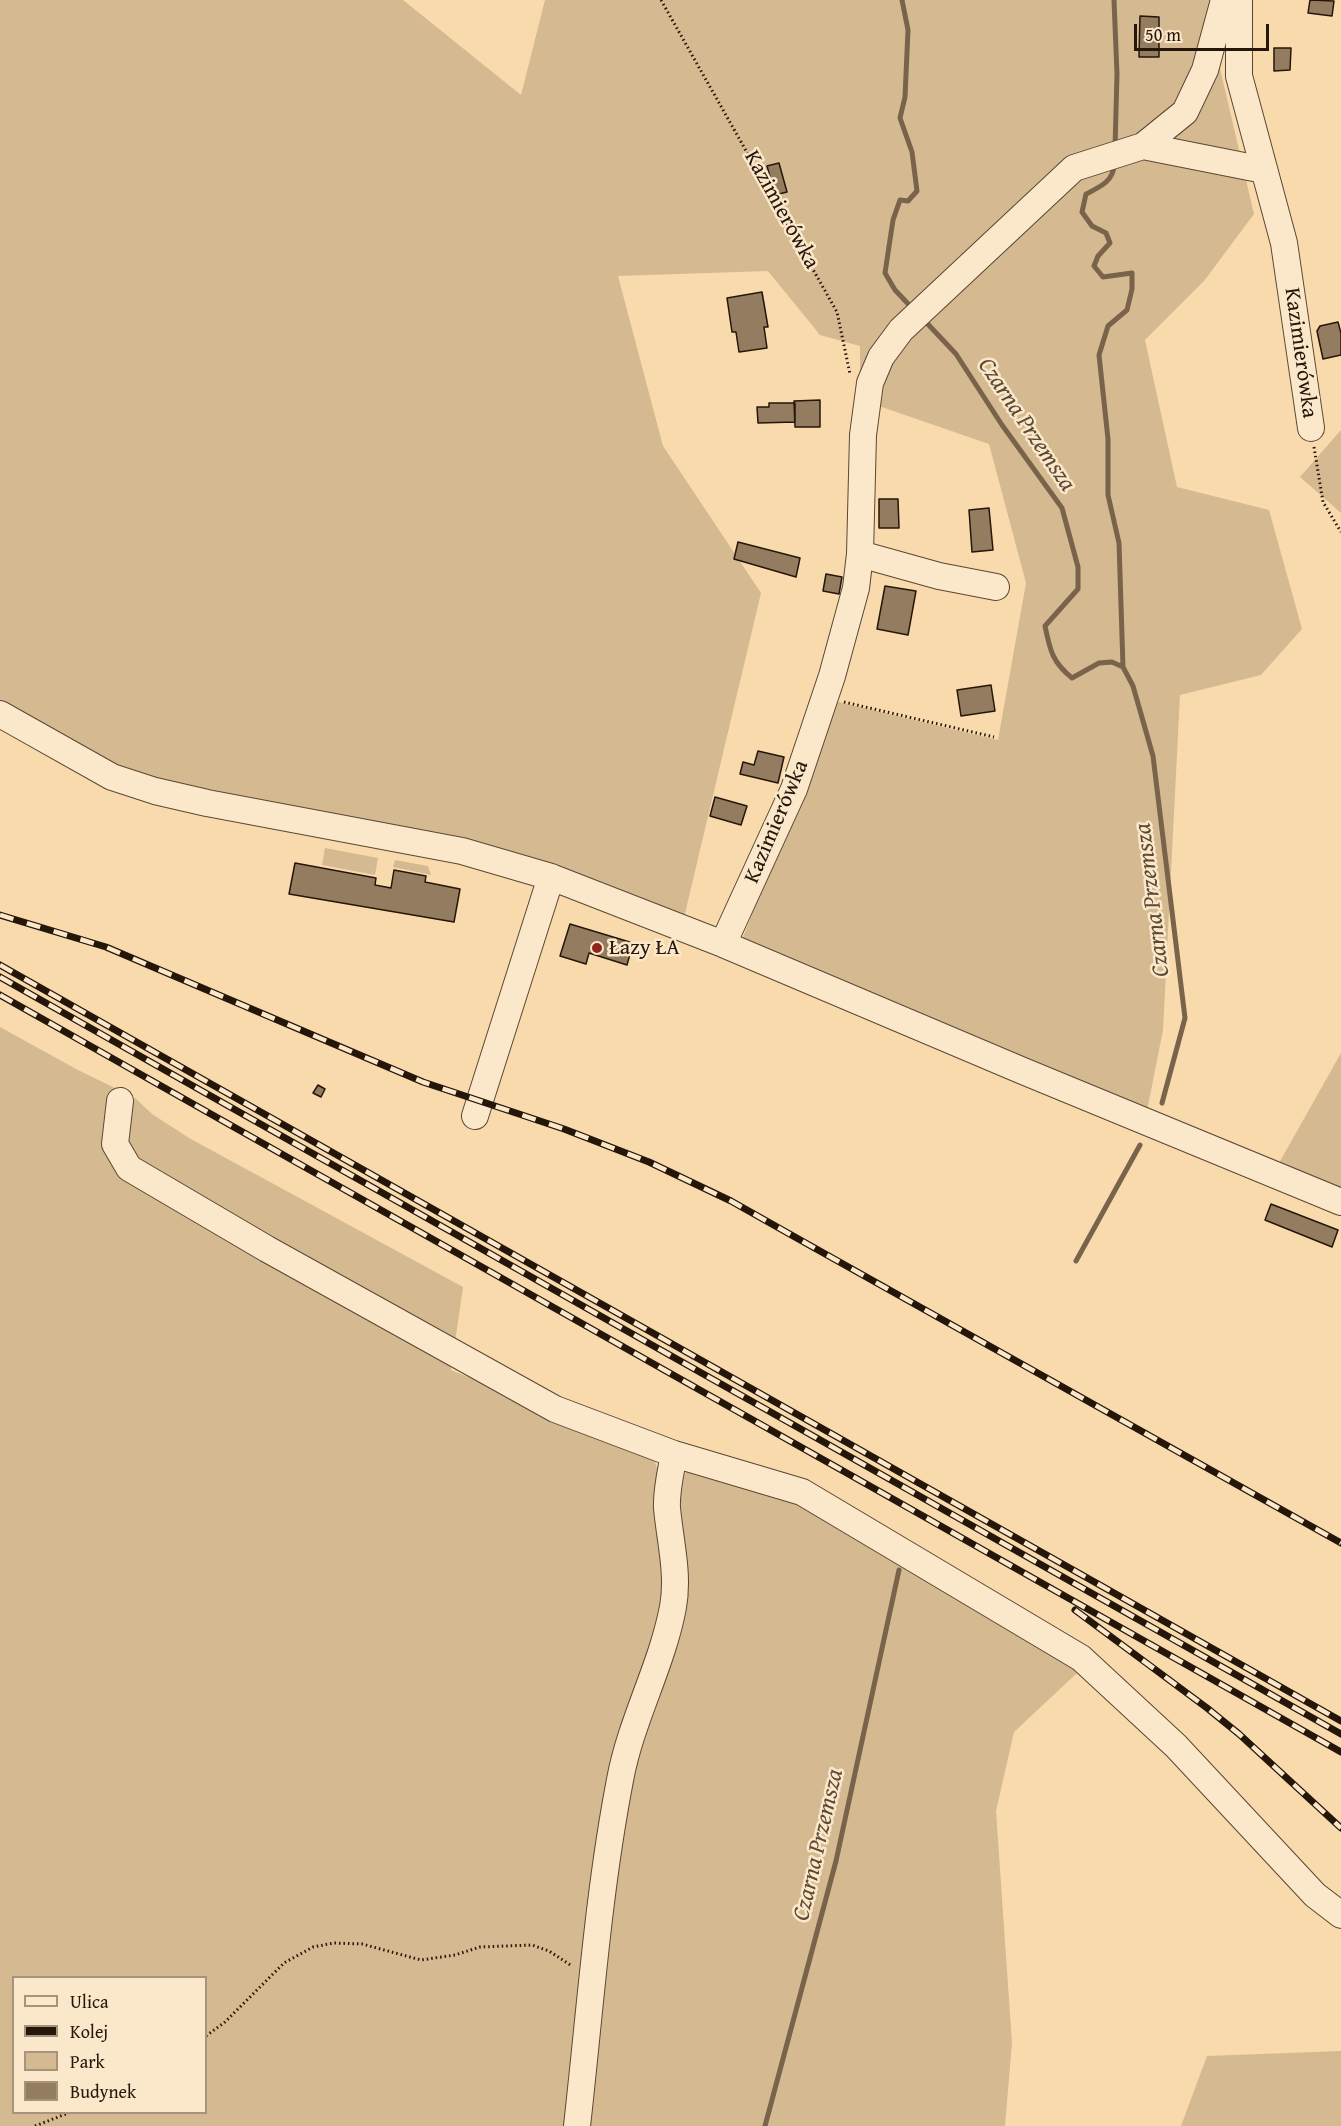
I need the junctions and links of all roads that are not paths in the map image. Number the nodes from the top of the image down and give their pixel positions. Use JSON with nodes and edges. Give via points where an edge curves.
{"nodes":[{"id":1,"x":1224,"y":0,"type":"edge"},
{"id":2,"x":1239,"y":0,"type":"edge"},
{"id":3,"x":1124,"y":152,"type":"junction"},
{"id":4,"x":1264,"y":170,"type":"junction"},
{"id":5,"x":1311,"y":428,"type":"road end"},
{"id":6,"x":860,"y":554,"type":"junction"},
{"id":7,"x":996,"y":587,"type":"dead end"},
{"id":8,"x":0,"y":714,"type":"edge"},
{"id":9,"x":550,"y":877,"type":"junction"},
{"id":10,"x":723,"y":944,"type":"junction"},
{"id":11,"x":120,"y":1101,"type":"dead end"},
{"id":12,"x":475,"y":1116,"type":"dead end"},
{"id":13,"x":1341,"y":1202,"type":"edge"},
{"id":14,"x":674,"y":1454,"type":"junction"},
{"id":15,"x":1341,"y":1915,"type":"edge"},
{"id":16,"x":577,"y":2126,"type":"edge"}],
"edges":[{"from":1,"to":3,"type":"street","name":"Kazimierówka","via":[[1205,70],[1185,112]]},
{"from":2,"to":4,"type":"street","name":"Kazimierówka","via":[[1239,76]]},
{"from":3,"to":4,"type":"street","name":"Kazimierówka"},
{"from":3,"to":6,"type":"street","name":"Kazimierówka","via":[[1074,168],[901,330],[881,357],[868,392],[863,435]]},
{"from":4,"to":5,"type":"street","name":"Kazimierówka","via":[[1284,243]]},
{"from":6,"to":7,"type":"street"},
{"from":6,"to":10,"type":"street","name":"Kazimierówka","via":[[856,588],[794,789]]},
{"from":8,"to":9,"type":"street","via":[[112,777],[155,791],[462,851]]},
{"from":9,"to":10,"type":"street"},
{"from":9,"to":12,"type":"street"},
{"from":10,"to":13,"type":"street"},
{"from":11,"to":14,"type":"street","via":[[115,1144],[129,1168],[555,1409]]},
{"from":14,"to":15,"type":"street","via":[[802,1492],[1081,1658],[1176,1746],[1315,1895]]},
{"from":14,"to":16,"type":"street","via":[[667,1506],[674,1559],[674,1605],[620,1779],[602,1894]]}]}
